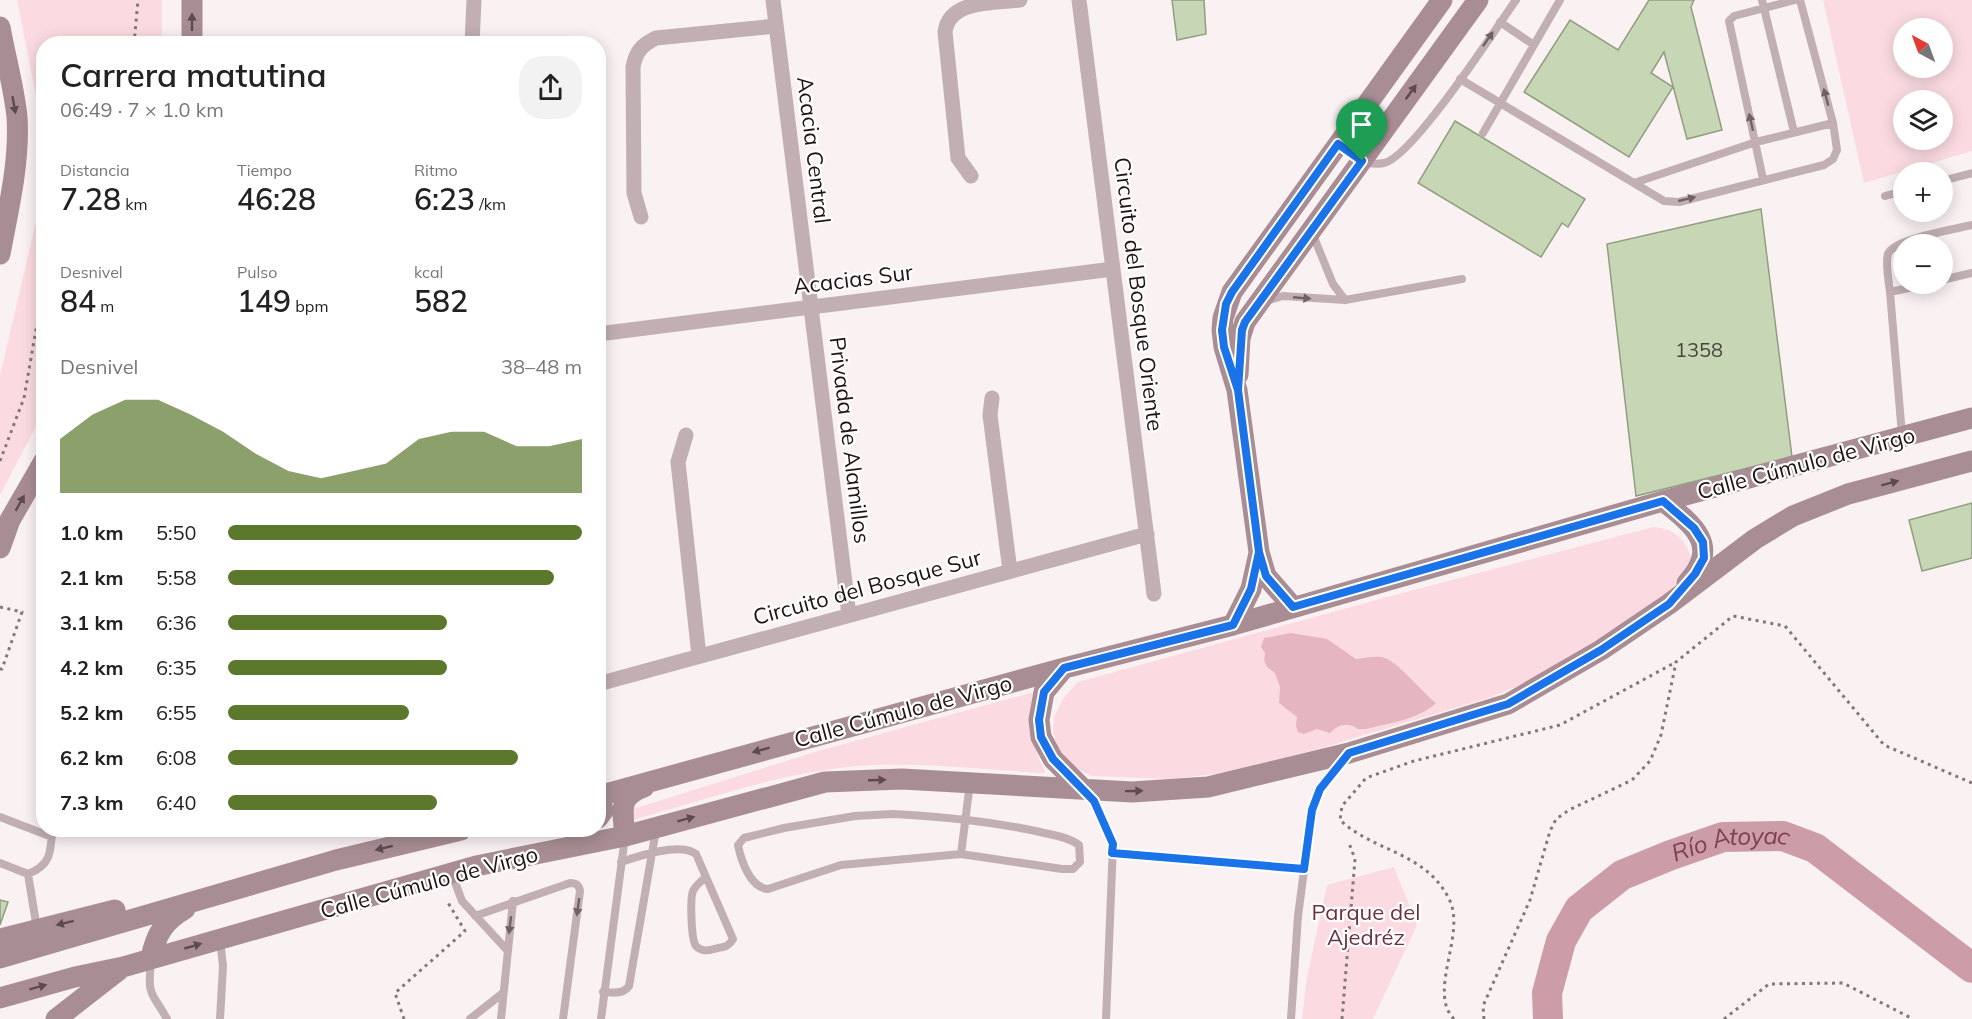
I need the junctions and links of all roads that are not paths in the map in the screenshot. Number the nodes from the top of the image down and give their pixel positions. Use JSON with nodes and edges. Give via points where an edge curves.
{"nodes":[{"id":1,"x":192,"y":0,"type":"edge"},
{"id":2,"x":474,"y":0,"type":"edge"},
{"id":3,"x":772,"y":0,"type":"edge"},
{"id":4,"x":1020,"y":0,"type":"edge"},
{"id":5,"x":1079,"y":0,"type":"edge"},
{"id":6,"x":1442,"y":0,"type":"edge"},
{"id":7,"x":1478,"y":0,"type":"edge"},
{"id":8,"x":1516,"y":0,"type":"edge"},
{"id":9,"x":1560,"y":0,"type":"edge"},
{"id":10,"x":1795,"y":0,"type":"edge"},
{"id":11,"x":1800,"y":0,"type":"edge"},
{"id":12,"x":1763,"y":4,"type":"edge"},
{"id":13,"x":1500,"y":22,"type":"junction"},
{"id":14,"x":776,"y":26,"type":"junction"},
{"id":15,"x":0,"y":27,"type":"edge"},
{"id":16,"x":192,"y":36,"type":"edge"},
{"id":17,"x":472,"y":36,"type":"edge"},
{"id":18,"x":1534,"y":45,"type":"junction"},
{"id":19,"x":1460,"y":78,"type":"junction"},
{"id":20,"x":1500,"y":102,"type":"junction"},
{"id":21,"x":1833,"y":123,"type":"junction"},
{"id":22,"x":1483,"y":132,"type":"dead end"},
{"id":23,"x":1794,"y":132,"type":"junction"},
{"id":24,"x":1756,"y":142,"type":"junction"},
{"id":25,"x":1338,"y":144,"type":"junction"},
{"id":26,"x":1362,"y":161,"type":"junction"},
{"id":27,"x":0,"y":167,"type":"edge"},
{"id":28,"x":1972,"y":173,"type":"edge"},
{"id":29,"x":971,"y":176,"type":"dead end"},
{"id":30,"x":1953,"y":178,"type":"edge"},
{"id":31,"x":1763,"y":179,"type":"junction"},
{"id":32,"x":1634,"y":183,"type":"junction"},
{"id":33,"x":1893,"y":194,"type":"edge"},
{"id":34,"x":1885,"y":196,"type":"dead end"},
{"id":35,"x":10,"y":202,"type":"junction"},
{"id":36,"x":641,"y":217,"type":"dead end"},
{"id":37,"x":1972,"y":225,"type":"edge"},
{"id":38,"x":1311,"y":231,"type":"junction"},
{"id":39,"x":0,"y":254,"type":"edge"},
{"id":40,"x":1113,"y":269,"type":"junction"},
{"id":41,"x":1972,"y":273,"type":"edge"},
{"id":42,"x":1953,"y":277,"type":"edge"},
{"id":43,"x":1462,"y":279,"type":"dead end"},
{"id":44,"x":1893,"y":291,"type":"edge"},
{"id":45,"x":1890,"y":292,"type":"junction"},
{"id":46,"x":1345,"y":300,"type":"junction"},
{"id":47,"x":1259,"y":303,"type":"junction"},
{"id":48,"x":811,"y":306,"type":"junction"},
{"id":49,"x":606,"y":333,"type":"edge"},
{"id":50,"x":1238,"y":390,"type":"junction"},
{"id":51,"x":992,"y":398,"type":"dead end"},
{"id":52,"x":1972,"y":418,"type":"edge"},
{"id":53,"x":686,"y":435,"type":"dead end"},
{"id":54,"x":1902,"y":437,"type":"junction"},
{"id":55,"x":1972,"y":452,"type":"edge"},
{"id":56,"x":1972,"y":461,"type":"edge"},
{"id":57,"x":1933,"y":471,"type":"junction"},
{"id":58,"x":36,"y":475,"type":"edge"},
{"id":59,"x":1663,"y":501,"type":"junction"},
{"id":60,"x":1146,"y":534,"type":"junction"},
{"id":61,"x":0,"y":548,"type":"edge"},
{"id":62,"x":1259,"y":552,"type":"junction"},
{"id":63,"x":1010,"y":571,"type":"junction"},
{"id":64,"x":1154,"y":594,"type":"dead end"},
{"id":65,"x":1669,"y":604,"type":"junction"},
{"id":66,"x":1293,"y":607,"type":"junction"},
{"id":67,"x":849,"y":615,"type":"junction"},
{"id":68,"x":1233,"y":625,"type":"junction"},
{"id":69,"x":699,"y":656,"type":"junction"},
{"id":70,"x":1064,"y":668,"type":"junction"},
{"id":71,"x":606,"y":682,"type":"edge"},
{"id":72,"x":1349,"y":753,"type":"junction"},
{"id":73,"x":695,"y":768,"type":"junction"},
{"id":74,"x":970,"y":781,"type":"junction"},
{"id":75,"x":1083,"y":789,"type":"junction"},
{"id":76,"x":606,"y":794,"type":"edge"},
{"id":77,"x":0,"y":818,"type":"edge"},
{"id":78,"x":966,"y":819,"type":"junction"},
{"id":79,"x":656,"y":827,"type":"junction"},
{"id":80,"x":36,"y":828,"type":"edge"},
{"id":81,"x":625,"y":836,"type":"junction"},
{"id":82,"x":52,"y":837,"type":"edge"},
{"id":83,"x":434,"y":837,"type":"edge"},
{"id":84,"x":568,"y":837,"type":"edge"},
{"id":85,"x":535,"y":853,"type":"junction"},
{"id":86,"x":651,"y":853,"type":"junction"},
{"id":87,"x":1112,"y":853,"type":"junction"},
{"id":88,"x":961,"y":854,"type":"junction"},
{"id":89,"x":621,"y":862,"type":"junction"},
{"id":90,"x":0,"y":863,"type":"edge"},
{"id":91,"x":1304,"y":869,"type":"junction"},
{"id":92,"x":452,"y":873,"type":"junction"},
{"id":93,"x":28,"y":874,"type":"junction"},
{"id":94,"x":286,"y":875,"type":"junction"},
{"id":95,"x":706,"y":877,"type":"junction"},
{"id":96,"x":221,"y":893,"type":"junction"},
{"id":97,"x":513,"y":901,"type":"junction"},
{"id":98,"x":475,"y":916,"type":"junction"},
{"id":99,"x":37,"y":930,"type":"junction"},
{"id":100,"x":220,"y":938,"type":"junction"},
{"id":101,"x":0,"y":939,"type":"edge"},
{"id":102,"x":507,"y":950,"type":"junction"},
{"id":103,"x":0,"y":958,"type":"edge"},
{"id":104,"x":151,"y":958,"type":"junction"},
{"id":105,"x":123,"y":967,"type":"junction"},
{"id":106,"x":603,"y":992,"type":"junction"},
{"id":107,"x":503,"y":993,"type":"junction"},
{"id":108,"x":0,"y":998,"type":"edge"},
{"id":109,"x":56,"y":1019,"type":"edge"},
{"id":110,"x":167,"y":1019,"type":"edge"},
{"id":111,"x":220,"y":1019,"type":"edge"},
{"id":112,"x":470,"y":1019,"type":"edge"},
{"id":113,"x":501,"y":1019,"type":"edge"},
{"id":114,"x":562,"y":1019,"type":"edge"},
{"id":115,"x":601,"y":1019,"type":"edge"},
{"id":116,"x":1107,"y":1019,"type":"edge"},
{"id":117,"x":1291,"y":1019,"type":"edge"}],
"edges":[{"from":16,"to":1,"type":"main road","one_way":true},
{"from":2,"to":17,"type":"street"},
{"from":3,"to":14,"type":"street","name":"Acacia Central"},
{"from":4,"to":29,"type":"street","via":[[961,6],[946,22],[958,158]]},
{"from":5,"to":40,"type":"street","name":"Circuito del Bosque Oriente"},
{"from":6,"to":25,"type":"main road"},
{"from":26,"to":7,"type":"main road","one_way":true},
{"from":8,"to":13,"type":"lane"},
{"from":9,"to":18,"type":"lane"},
{"from":10,"to":12,"type":"lane"},
{"from":21,"to":11,"type":"lane","one_way":true},
{"from":12,"to":23,"type":"lane"},
{"from":24,"to":12,"type":"lane","one_way":true,"via":[[1729,21]]},
{"from":13,"to":18,"type":"lane"},
{"from":19,"to":13,"type":"lane","one_way":true},
{"from":14,"to":36,"type":"street","via":[[656,38],[636,54],[634,193]]},
{"from":14,"to":48,"type":"street","name":"Acacia Central"},
{"from":15,"to":35,"type":"main road","one_way":true,"via":[[17,118]]},
{"from":18,"to":20,"type":"lane"},
{"from":19,"to":20,"type":"lane"},
{"from":19,"to":26,"type":"lane","via":[[1408,147],[1387,163]]},
{"from":20,"to":22,"type":"lane"},
{"from":20,"to":32,"type":"lane"},
{"from":21,"to":23,"type":"lane"},
{"from":21,"to":31,"type":"lane","via":[[1837,150],[1833,159],[1824,165]]},
{"from":23,"to":24,"type":"lane"},
{"from":24,"to":31,"type":"lane"},
{"from":24,"to":32,"type":"lane"},
{"from":25,"to":26,"type":"lane"},
{"from":25,"to":50,"type":"main road","via":[[1226,304],[1224,347]]},
{"from":26,"to":38,"type":"main road"},
{"from":27,"to":35,"type":"main road"},
{"from":28,"to":30,"type":"lane"},
{"from":32,"to":31,"type":"lane","one_way":true,"via":[[1664,201],[1679,202]]},
{"from":33,"to":34,"type":"lane"},
{"from":35,"to":39,"type":"main road"},
{"from":37,"to":45,"type":"lane","via":[[1892,248],[1887,255]]},
{"from":38,"to":46,"type":"lane","via":[[1333,284]]},
{"from":38,"to":47,"type":"main road"},
{"from":40,"to":48,"type":"street","name":"Acacias Sur"},
{"from":40,"to":60,"type":"street","name":"Circuito del Bosque Oriente"},
{"from":41,"to":42,"type":"lane"},
{"from":43,"to":46,"type":"lane"},
{"from":44,"to":45,"type":"lane"},
{"from":45,"to":54,"type":"lane"},
{"from":47,"to":46,"type":"lane","one_way":true,"via":[[1282,297]]},
{"from":47,"to":50,"type":"main road","via":[[1242,330]]},
{"from":48,"to":49,"type":"street","name":"Acacias Sur"},
{"from":48,"to":67,"type":"street","name":"Privada de Alamillos"},
{"from":50,"to":62,"type":"main road"},
{"from":51,"to":63,"type":"street","via":[[990,415]]},
{"from":52,"to":54,"type":"main road","name":"Calle Cúmulo de Virgo"},
{"from":53,"to":69,"type":"street","via":[[678,462]]},
{"from":54,"to":59,"type":"main road","name":"Calle Cúmulo de Virgo"},
{"from":55,"to":57,"type":"main road"},
{"from":56,"to":57,"type":"main road","name":"Calle Cúmulo de Virgo"},
{"from":65,"to":57,"type":"main road","name":"Calle Cúmulo de Virgo","one_way":true,"via":[[1755,539],[1793,516],[1848,494]]},
{"from":61,"to":58,"type":"main road","one_way":true,"via":[[10,520]]},
{"from":59,"to":65,"type":"main road","via":[[1694,528],[1703,542],[1704,558]]},
{"from":59,"to":66,"type":"main road","name":"Calle Cúmulo de Virgo"},
{"from":60,"to":63,"type":"street","name":"Circuito del Bosque Sur"},
{"from":60,"to":64,"type":"street","name":"Circuito del Bosque Oriente"},
{"from":62,"to":66,"type":"main road","via":[[1266,576]]},
{"from":62,"to":68,"type":"main road","via":[[1251,589]]},
{"from":63,"to":67,"type":"street","name":"Circuito del Bosque Sur"},
{"from":65,"to":72,"type":"main road","name":"Calle Cúmulo de Virgo","via":[[1601,650],[1508,704]]},
{"from":66,"to":68,"type":"main road","name":"Calle Cúmulo de Virgo"},
{"from":67,"to":69,"type":"street","name":"Circuito del Bosque Sur"},
{"from":68,"to":70,"type":"main road","name":"Calle Cúmulo de Virgo"},
{"from":69,"to":71,"type":"street","name":"Circuito del Bosque Sur"},
{"from":70,"to":73,"type":"main road","name":"Calle Cúmulo de Virgo","one_way":true},
{"from":70,"to":75,"type":"main road","via":[[1044,692],[1039,720],[1041,737],[1053,759]]},
{"from":75,"to":72,"type":"main road","name":"Calle Cúmulo de Virgo","one_way":true,"via":[[1132,792],[1208,787]]},
{"from":72,"to":91,"type":"lane","via":[[1320,789],[1312,810]]},
{"from":73,"to":76,"type":"main road","name":"Calle Cúmulo de Virgo"},
{"from":73,"to":81,"type":"main road","via":[[625,798]]},
{"from":74,"to":75,"type":"main road","name":"Calle Cúmulo de Virgo"},
{"from":74,"to":78,"type":"lane"},
{"from":79,"to":74,"type":"main road","name":"Calle Cúmulo de Virgo","one_way":true,"via":[[825,782]]},
{"from":75,"to":87,"type":"lane","via":[[1094,801],[1113,844]]},
{"from":77,"to":80,"type":"lane"},
{"from":78,"to":88,"type":"lane"},
{"from":78,"to":88,"type":"lane","via":[[1062,837],[1076,843],[1080,862],[1073,869],[1062,869]]},
{"from":78,"to":88,"type":"lane","via":[[893,814],[855,816],[784,828],[744,838],[738,845],[755,884],[768,889],[841,865]]},
{"from":79,"to":81,"type":"main road","name":"Calle Cúmulo de Virgo"},
{"from":79,"to":86,"type":"lane"},
{"from":81,"to":85,"type":"main road","name":"Calle Cúmulo de Virgo"},
{"from":81,"to":89,"type":"lane"},
{"from":82,"to":93,"type":"lane","via":[[50,855],[41,869]]},
{"from":83,"to":94,"type":"main road","name":"Calle Cúmulo de Virgo","one_way":true},
{"from":84,"to":85,"type":"main road"},
{"from":85,"to":92,"type":"main road","name":"Calle Cúmulo de Virgo"},
{"from":86,"to":89,"type":"lane"},
{"from":86,"to":95,"type":"lane","via":[[690,850]]},
{"from":86,"to":106,"type":"lane","via":[[628,986],[624,992]]},
{"from":87,"to":91,"type":"lane"},
{"from":87,"to":116,"type":"lane"},
{"from":89,"to":106,"type":"lane"},
{"from":90,"to":93,"type":"lane"},
{"from":91,"to":117,"type":"lane"},
{"from":92,"to":98,"type":"lane","via":[[460,897]]},
{"from":92,"to":100,"type":"main road","name":"Calle Cúmulo de Virgo"},
{"from":93,"to":99,"type":"lane"},
{"from":94,"to":96,"type":"main road","name":"Calle Cúmulo de Virgo"},
{"from":94,"to":99,"type":"main road","one_way":true,"via":[[223,882]]},
{"from":95,"to":95,"type":"lane","via":[[692,894],[693,939],[704,951],[724,948],[733,939]]},
{"from":96,"to":103,"type":"main road","name":"Calle Cúmulo de Virgo"},
{"from":96,"to":104,"type":"main road","via":[[170,918],[158,934]]},
{"from":97,"to":98,"type":"lane"},
{"from":97,"to":102,"type":"lane","one_way":true},
{"from":97,"to":114,"type":"lane","one_way":true,"via":[[570,883],[579,886]]},
{"from":98,"to":102,"type":"lane"},
{"from":99,"to":101,"type":"main road"},
{"from":104,"to":100,"type":"main road","name":"Calle Cúmulo de Virgo","one_way":true},
{"from":100,"to":111,"type":"lane"},
{"from":102,"to":107,"type":"lane"},
{"from":104,"to":105,"type":"main road","name":"Calle Cúmulo de Virgo"},
{"from":104,"to":110,"type":"lane","via":[[150,992]]},
{"from":108,"to":105,"type":"main road","name":"Calle Cúmulo de Virgo","one_way":true},
{"from":105,"to":109,"type":"main road"},
{"from":106,"to":115,"type":"lane"},
{"from":107,"to":112,"type":"lane"},
{"from":107,"to":113,"type":"lane"}]}
